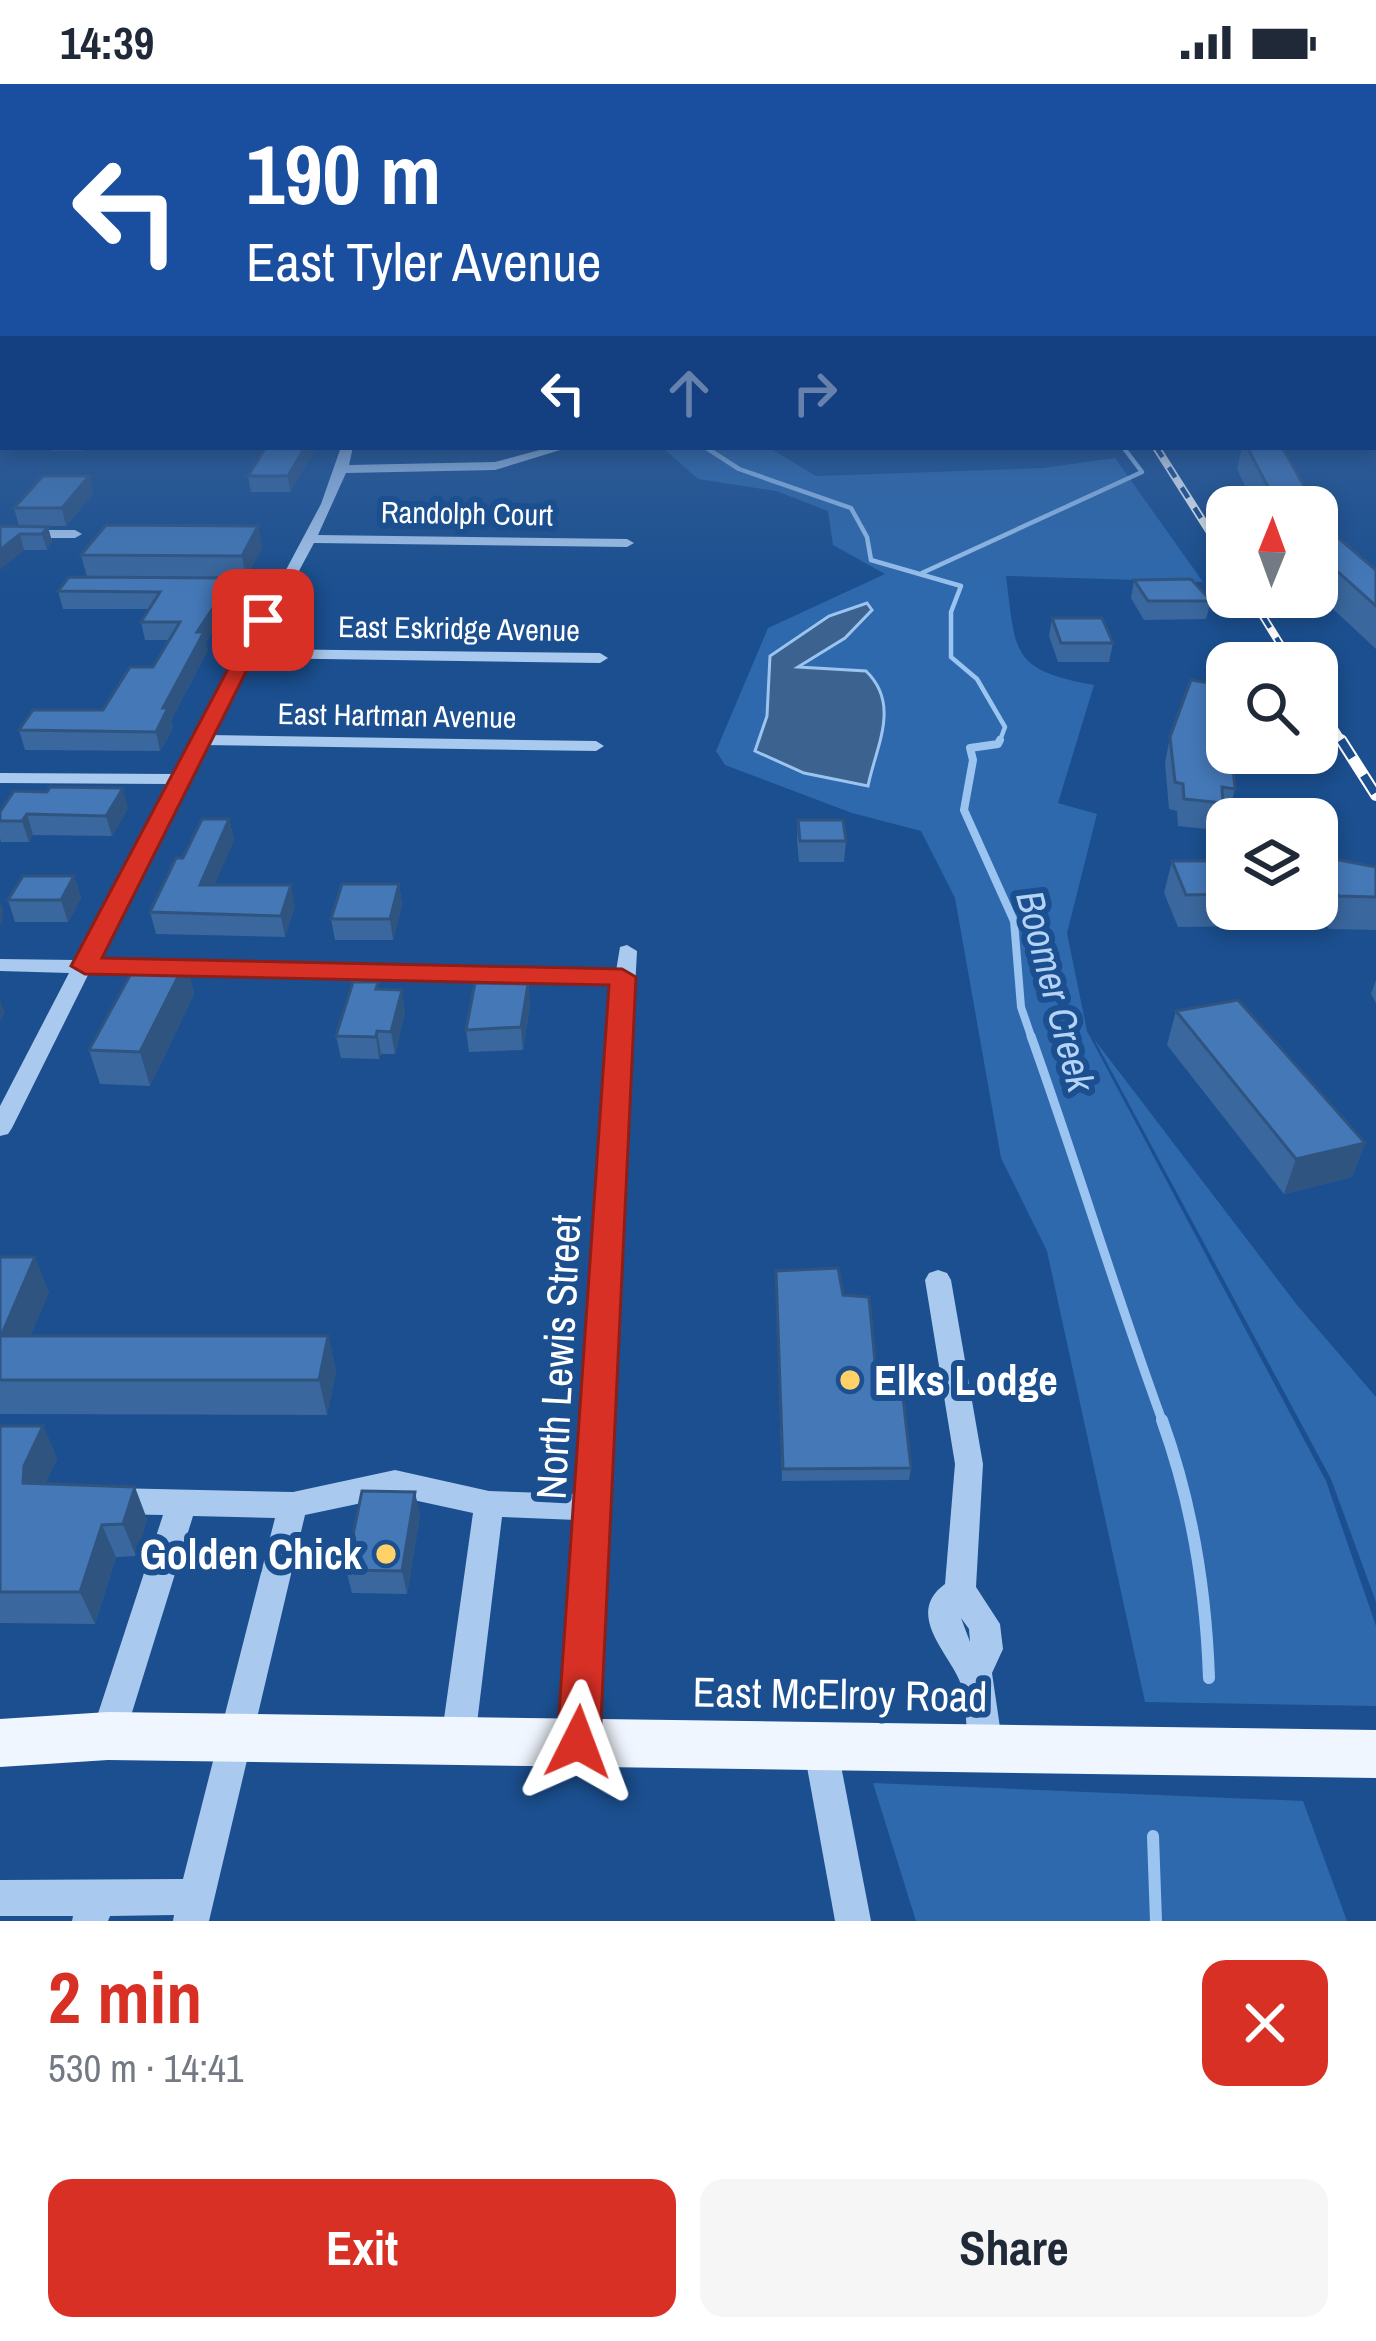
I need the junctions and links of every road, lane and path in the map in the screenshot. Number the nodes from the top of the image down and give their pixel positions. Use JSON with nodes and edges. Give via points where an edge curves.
{"nodes":[{"id":1,"x":346,"y":450,"type":"edge"},
{"id":2,"x":553,"y":450,"type":"edge"},
{"id":3,"x":342,"y":469,"type":"junction"},
{"id":4,"x":0,"y":534,"type":"edge"},
{"id":5,"x":75,"y":534,"type":"dead end"},
{"id":6,"x":307,"y":539,"type":"junction"},
{"id":7,"x":627,"y":543,"type":"dead end"},
{"id":8,"x":186,"y":586,"type":"edge"},
{"id":9,"x":280,"y":587,"type":"junction"},
{"id":10,"x":245,"y":653,"type":"junction"},
{"id":11,"x":600,"y":658,"type":"dead end"},
{"id":12,"x":198,"y":740,"type":"junction"},
{"id":13,"x":596,"y":746,"type":"dead end"},
{"id":14,"x":0,"y":778,"type":"edge"},
{"id":15,"x":177,"y":779,"type":"junction"},
{"id":16,"x":0,"y":965,"type":"edge"},
{"id":17,"x":85,"y":966,"type":"junction"},
{"id":18,"x":0,"y":1129,"type":"edge"},
{"id":19,"x":938,"y":1280,"type":"dead end"},
{"id":20,"x":78,"y":1501,"type":"edge"},
{"id":21,"x":182,"y":1503,"type":"junction"},
{"id":22,"x":293,"y":1504,"type":"junction"},
{"id":23,"x":489,"y":1504,"type":"junction"},
{"id":24,"x":592,"y":1508,"type":"junction"},
{"id":25,"x":0,"y":1726,"type":"edge"},
{"id":26,"x":97,"y":1736,"type":"junction"},
{"id":27,"x":236,"y":1738,"type":"junction"},
{"id":28,"x":458,"y":1740,"type":"junction"},
{"id":29,"x":578,"y":1742,"type":"junction"},
{"id":30,"x":0,"y":1743,"type":"edge"},
{"id":31,"x":820,"y":1744,"type":"junction"},
{"id":32,"x":986,"y":1748,"type":"junction"},
{"id":33,"x":1376,"y":1754,"type":"edge"},
{"id":34,"x":0,"y":1898,"type":"edge"},
{"id":35,"x":194,"y":1909,"type":"edge"},
{"id":36,"x":94,"y":1910,"type":"edge"},
{"id":37,"x":853,"y":1921,"type":"edge"}],
"edges":[{"from":1,"to":3,"type":"street"},
{"from":2,"to":3,"type":"street","via":[[495,466]]},
{"from":3,"to":6,"type":"street"},
{"from":4,"to":5,"type":"street"},
{"from":6,"to":7,"type":"street","name":"Randolph Court"},
{"from":6,"to":9,"type":"street"},
{"from":8,"to":9,"type":"street"},
{"from":9,"to":10,"type":"street"},
{"from":10,"to":11,"type":"street","name":"East Eskridge Avenue"},
{"from":10,"to":12,"type":"street"},
{"from":12,"to":13,"type":"street","name":"East Hartman Avenue"},
{"from":12,"to":15,"type":"street"},
{"from":14,"to":15,"type":"street"},
{"from":15,"to":17,"type":"street"},
{"from":16,"to":17,"type":"street"},
{"from":17,"to":18,"type":"street"},
{"from":17,"to":24,"type":"street","name":"North Lewis Street","via":[[625,964]]},
{"from":19,"to":32,"type":"street","via":[[968,1464],[960,1591],[984,1624],[987,1649],[976,1672]]},
{"from":20,"to":21,"type":"street"},
{"from":21,"to":22,"type":"street"},
{"from":21,"to":26,"type":"street"},
{"from":22,"to":23,"type":"street","via":[[395,1483]]},
{"from":22,"to":27,"type":"street"},
{"from":23,"to":24,"type":"street"},
{"from":23,"to":28,"type":"street"},
{"from":24,"to":29,"type":"street","name":"North Lewis Street"},
{"from":25,"to":26,"type":"main road","name":"East McElroy Road"},
{"from":26,"to":27,"type":"main road","name":"East McElroy Road"},
{"from":26,"to":30,"type":"main road","name":"East McElroy Road"},
{"from":27,"to":28,"type":"main road","name":"East McElroy Road"},
{"from":27,"to":35,"type":"street"},
{"from":28,"to":29,"type":"main road","name":"East McElroy Road"},
{"from":29,"to":31,"type":"main road","name":"East McElroy Road"},
{"from":31,"to":32,"type":"main road","name":"East McElroy Road"},
{"from":31,"to":37,"type":"street"},
{"from":32,"to":33,"type":"main road","name":"East McElroy Road"},
{"from":34,"to":36,"type":"street"},
{"from":35,"to":36,"type":"street"}]}
